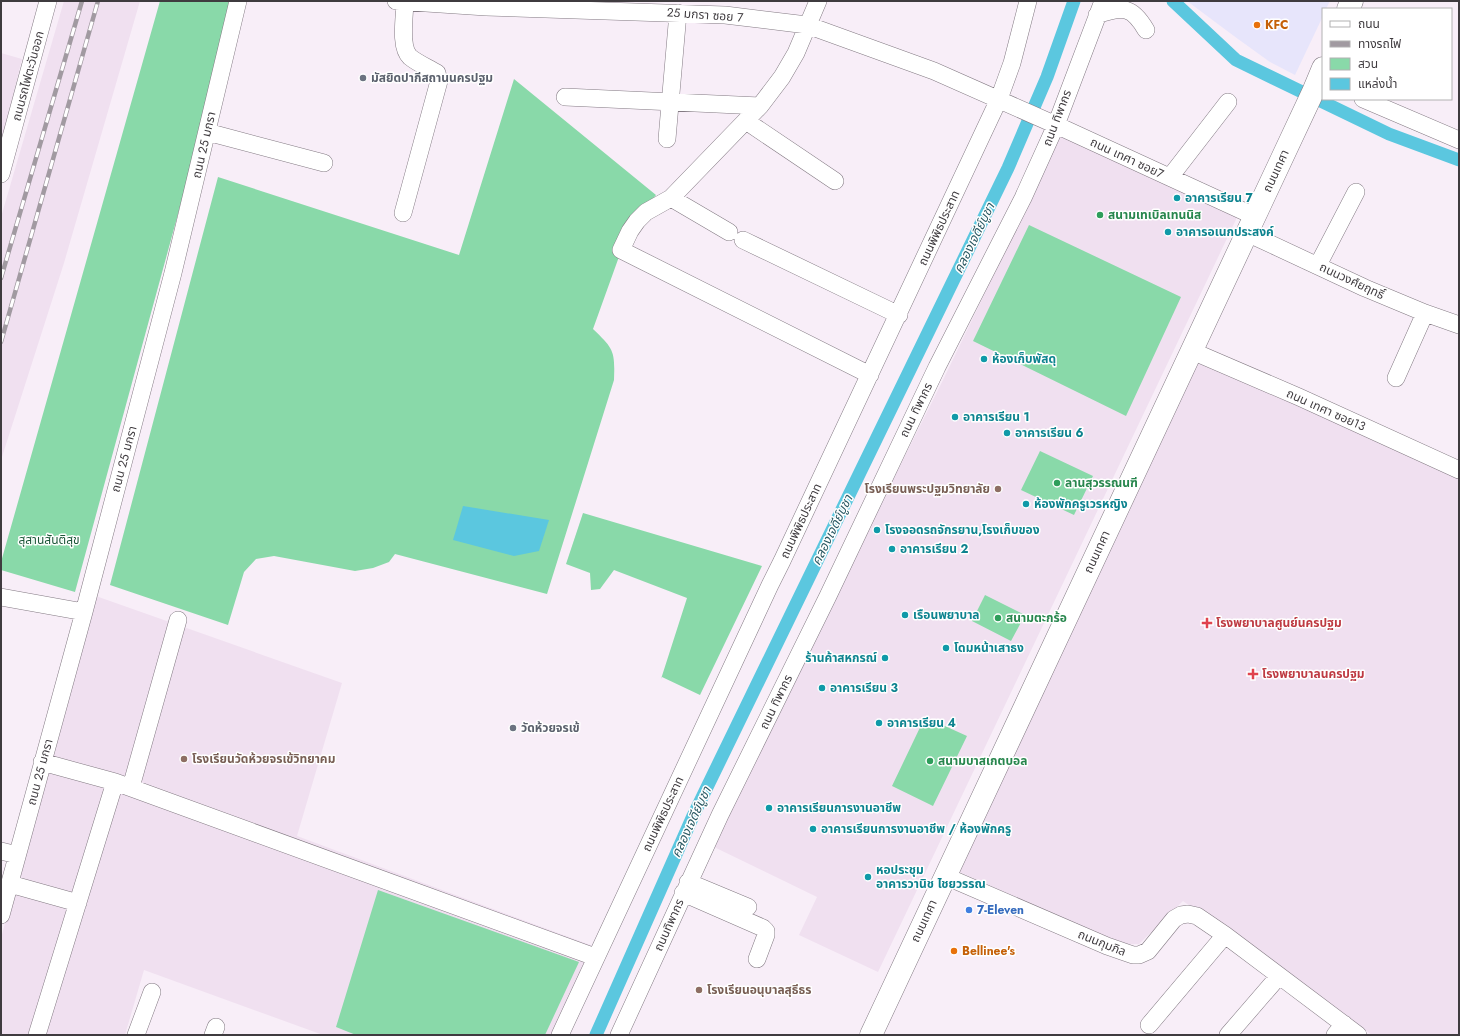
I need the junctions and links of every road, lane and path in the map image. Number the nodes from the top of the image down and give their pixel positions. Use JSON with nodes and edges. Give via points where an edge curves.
{"nodes":[{"id":1,"x":48,"y":1,"type":"edge"},
{"id":2,"x":238,"y":1,"type":"edge"},
{"id":3,"x":396,"y":1,"type":"edge"},
{"id":4,"x":818,"y":1,"type":"edge"},
{"id":5,"x":1028,"y":1,"type":"edge"},
{"id":6,"x":405,"y":2,"type":"edge"},
{"id":7,"x":514,"y":4,"type":"edge"},
{"id":8,"x":1100,"y":8,"type":"edge"},
{"id":9,"x":678,"y":13,"type":"junction"},
{"id":10,"x":807,"y":25,"type":"junction"},
{"id":11,"x":1146,"y":30,"type":"dead end"},
{"id":12,"x":1319,"y":81,"type":"edge"},
{"id":13,"x":565,"y":97,"type":"dead end"},
{"id":14,"x":1365,"y":100,"type":"edge"},
{"id":15,"x":670,"y":102,"type":"junction"},
{"id":16,"x":1004,"y":102,"type":"junction"},
{"id":17,"x":1228,"y":102,"type":"dead end"},
{"id":18,"x":760,"y":106,"type":"junction"},
{"id":19,"x":746,"y":121,"type":"junction"},
{"id":20,"x":1051,"y":122,"type":"junction"},
{"id":21,"x":207,"y":132,"type":"junction"},
{"id":22,"x":667,"y":139,"type":"dead end"},
{"id":23,"x":1459,"y":140,"type":"edge"},
{"id":24,"x":324,"y":163,"type":"dead end"},
{"id":25,"x":1,"y":174,"type":"edge"},
{"id":26,"x":1170,"y":177,"type":"junction"},
{"id":27,"x":835,"y":181,"type":"dead end"},
{"id":28,"x":1356,"y":192,"type":"dead end"},
{"id":29,"x":671,"y":198,"type":"junction"},
{"id":30,"x":403,"y":213,"type":"dead end"},
{"id":31,"x":1251,"y":224,"type":"junction"},
{"id":32,"x":729,"y":232,"type":"dead end"},
{"id":33,"x":743,"y":240,"type":"dead end"},
{"id":34,"x":1318,"y":265,"type":"junction"},
{"id":35,"x":1425,"y":313,"type":"junction"},
{"id":36,"x":899,"y":315,"type":"junction"},
{"id":37,"x":1456,"y":320,"type":"edge"},
{"id":38,"x":1192,"y":351,"type":"junction"},
{"id":39,"x":870,"y":375,"type":"junction"},
{"id":40,"x":1396,"y":378,"type":"dead end"},
{"id":41,"x":1459,"y":470,"type":"edge"},
{"id":42,"x":1,"y":597,"type":"edge"},
{"id":43,"x":84,"y":612,"type":"junction"},
{"id":44,"x":178,"y":620,"type":"dead end"},
{"id":45,"x":42,"y":762,"type":"junction"},
{"id":46,"x":123,"y":784,"type":"junction"},
{"id":47,"x":720,"y":815,"type":"joint"},
{"id":48,"x":9,"y":853,"type":"edge"},
{"id":49,"x":945,"y":876,"type":"junction"},
{"id":50,"x":10,"y":884,"type":"junction"},
{"id":51,"x":686,"y":888,"type":"junction"},
{"id":52,"x":78,"y":903,"type":"junction"},
{"id":53,"x":748,"y":907,"type":"dead end"},
{"id":54,"x":1,"y":915,"type":"edge"},
{"id":55,"x":1225,"y":935,"type":"junction"},
{"id":56,"x":595,"y":957,"type":"junction"},
{"id":57,"x":757,"y":959,"type":"dead end"},
{"id":58,"x":1279,"y":976,"type":"junction"},
{"id":59,"x":152,"y":992,"type":"dead end"},
{"id":60,"x":1149,"y":1024,"type":"dead end"},
{"id":61,"x":1340,"y":1030,"type":"edge"},
{"id":62,"x":37,"y":1035,"type":"edge"},
{"id":63,"x":136,"y":1035,"type":"edge"},
{"id":64,"x":560,"y":1035,"type":"edge"},
{"id":65,"x":619,"y":1035,"type":"edge"},
{"id":66,"x":871,"y":1035,"type":"edge"},
{"id":67,"x":1228,"y":1035,"type":"edge"},
{"id":68,"x":1358,"y":1035,"type":"edge"}],
"edges":[{"from":1,"to":25,"type":"street","name":"ถนนรถไฟตะวันออก"},
{"from":2,"to":21,"type":"street","name":"ถนน 25 มกรา"},
{"from":3,"to":6,"type":"street","name":"25 มกรา ซอย 7"},
{"from":4,"to":10,"type":"street"},
{"from":5,"to":16,"type":"street","name":"ถนนพิพิธประสาท"},
{"from":6,"to":7,"type":"street","name":"25 มกรา ซอย 7"},
{"from":6,"to":30,"type":"street","via":[[405,51],[410,57],[437,73],[439,81]]},
{"from":7,"to":9,"type":"street","name":"25 มกรา ซอย 7"},
{"from":8,"to":11,"type":"street","via":[[1128,10],[1138,17]]},
{"from":8,"to":20,"type":"street","name":"ถนน ทิพากร"},
{"from":9,"to":10,"type":"street","name":"25 มกรา ซอย 7","via":[[725,15]]},
{"from":9,"to":15,"type":"street"},
{"from":10,"to":16,"type":"street","name":"25 มกรา ซอย 7","via":[[934,71]]},
{"from":10,"to":18,"type":"street","via":[[796,53]]},
{"from":12,"to":31,"type":"main road","name":"ถนนเทศา"},
{"from":13,"to":15,"type":"street"},
{"from":14,"to":23,"type":"street"},
{"from":15,"to":18,"type":"street"},
{"from":15,"to":22,"type":"street"},
{"from":16,"to":20,"type":"street","name":"ถนน เทศา ซอย7"},
{"from":16,"to":36,"type":"street","name":"ถนนพิพิธประสาท"},
{"from":17,"to":26,"type":"street"},
{"from":18,"to":19,"type":"street"},
{"from":19,"to":27,"type":"street"},
{"from":19,"to":29,"type":"street"},
{"from":20,"to":26,"type":"street","name":"ถนน เทศา ซอย7"},
{"from":20,"to":47,"type":"street","name":"ถนน ทิพากร","via":[[1023,198],[937,367]]},
{"from":21,"to":24,"type":"street"},
{"from":21,"to":43,"type":"street","name":"ถนน 25 มกรา","via":[[173,273]]},
{"from":26,"to":31,"type":"street","name":"ถนน เทศา ซอย7"},
{"from":28,"to":34,"type":"street"},
{"from":29,"to":32,"type":"street"},
{"from":29,"to":39,"type":"street","via":[[646,212],[637,221],[621,250]]},
{"from":31,"to":34,"type":"street","name":"ถนนวงศ์ยฤทธิ์"},
{"from":31,"to":38,"type":"main road","name":"ถนนเทศา"},
{"from":33,"to":36,"type":"street"},
{"from":34,"to":35,"type":"street","name":"ถนนวงศ์ยฤทธิ์"},
{"from":35,"to":37,"type":"street","name":"ถนนวงศ์ยฤทธิ์"},
{"from":35,"to":40,"type":"street"},
{"from":36,"to":39,"type":"street","name":"ถนนพิพิธประสาท"},
{"from":38,"to":41,"type":"street","name":"ถนน เทศา ซอย13"},
{"from":38,"to":49,"type":"main road","name":"ถนนเทศา"},
{"from":39,"to":56,"type":"street","name":"ถนนพิพิธประสาท"},
{"from":42,"to":43,"type":"street"},
{"from":43,"to":45,"type":"street","name":"ถนน 25 มกรา"},
{"from":44,"to":46,"type":"street"},
{"from":45,"to":46,"type":"street"},
{"from":45,"to":48,"type":"street","name":"ถนน 25 มกรา"},
{"from":46,"to":52,"type":"street"},
{"from":46,"to":56,"type":"street"},
{"from":47,"to":51,"type":"street","name":"ถนนทิพากร"},
{"from":48,"to":50,"type":"street","name":"ถนน 25 มกรา"},
{"from":49,"to":55,"type":"street","name":"ถนนกุมภิล","via":[[1133,955],[1148,951],[1174,919],[1181,915],[1197,916]]},
{"from":49,"to":66,"type":"main road","name":"ถนนเทศา"},
{"from":50,"to":52,"type":"street"},
{"from":50,"to":54,"type":"street","name":"ถนน 25 มกรา"},
{"from":51,"to":53,"type":"street"},
{"from":51,"to":57,"type":"street","via":[[763,928],[766,935]]},
{"from":51,"to":65,"type":"street","name":"ถนนทิพากร"},
{"from":52,"to":62,"type":"street"},
{"from":55,"to":58,"type":"street","name":"ถนนกุมภิล"},
{"from":55,"to":60,"type":"street"},
{"from":56,"to":64,"type":"street","name":"ถนนพิพิธประสาท"},
{"from":58,"to":61,"type":"street","name":"ถนนกุมภิล"},
{"from":58,"to":67,"type":"street"},
{"from":59,"to":63,"type":"street"},
{"from":61,"to":68,"type":"street","name":"ถนนกุมภิล"}]}
